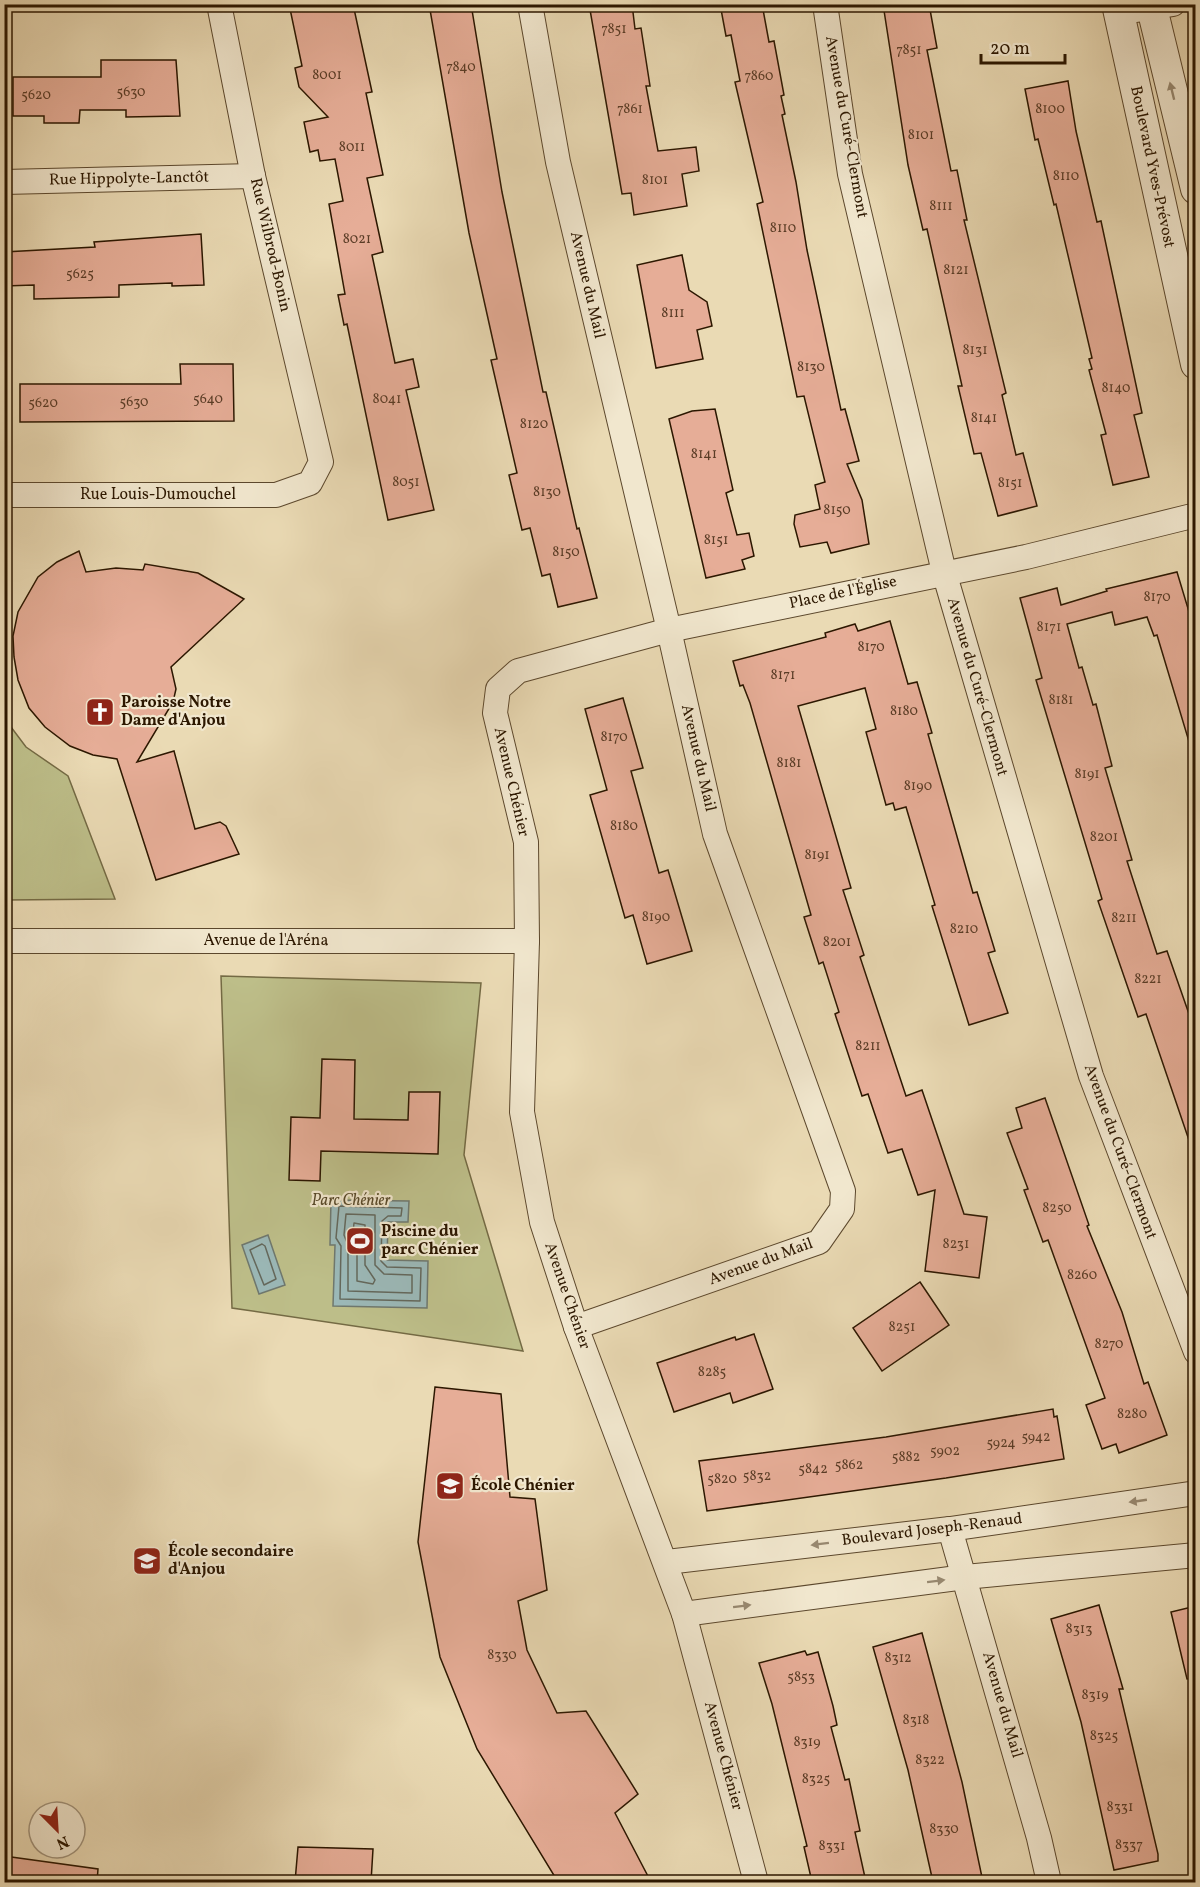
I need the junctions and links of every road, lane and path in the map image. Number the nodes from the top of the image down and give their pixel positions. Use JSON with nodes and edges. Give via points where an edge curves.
{"nodes":[{"id":1,"x":219,"y":4,"type":"edge"},
{"id":2,"x":530,"y":4,"type":"edge"},
{"id":3,"x":825,"y":4,"type":"edge"},
{"id":4,"x":1159,"y":6,"type":"edge"},
{"id":5,"x":1117,"y":9,"type":"edge"},
{"id":6,"x":254,"y":176,"type":"junction"},
{"id":7,"x":4,"y":182,"type":"edge"},
{"id":8,"x":1196,"y":189,"type":"edge"},
{"id":9,"x":1196,"y":364,"type":"edge"},
{"id":10,"x":310,"y":483,"type":"joint"},
{"id":11,"x":4,"y":495,"type":"edge"},
{"id":12,"x":1196,"y":515,"type":"edge"},
{"id":13,"x":944,"y":572,"type":"junction"},
{"id":14,"x":669,"y":630,"type":"junction"},
{"id":15,"x":498,"y":689,"type":"joint"},
{"id":16,"x":4,"y":941,"type":"edge"},
{"id":17,"x":527,"y":941,"type":"junction"},
{"id":18,"x":576,"y":1327,"type":"junction"},
{"id":19,"x":1196,"y":1352,"type":"edge"},
{"id":20,"x":1196,"y":1493,"type":"edge"},
{"id":21,"x":950,"y":1529,"type":"junction"},
{"id":22,"x":1196,"y":1555,"type":"edge"},
{"id":23,"x":667,"y":1562,"type":"junction"},
{"id":24,"x":965,"y":1577,"type":"junction"},
{"id":25,"x":684,"y":1614,"type":"junction"},
{"id":26,"x":756,"y":1882,"type":"edge"},
{"id":27,"x":1049,"y":1882,"type":"edge"}],
"edges":[{"from":1,"to":6,"type":"street","name":"Rue Wilbrod-Bonin"},
{"from":2,"to":14,"type":"street","name":"Avenue du Mail","via":[[558,162]]},
{"from":3,"to":13,"type":"street","name":"Avenue du Curé-Clermont","via":[[850,174]]},
{"from":4,"to":5,"type":"street"},
{"from":8,"to":4,"type":"street","one_way":true},
{"from":5,"to":9,"type":"street","name":"Boulevard Yves-Prévost"},
{"from":6,"to":7,"type":"street","name":"Rue Hippolyte-Lanctôt"},
{"from":6,"to":10,"type":"street","name":"Rue Wilbrod-Bonin","via":[[321,462]]},
{"from":10,"to":11,"type":"street","name":"Rue Louis-Dumouchel","via":[[276,495]]},
{"from":12,"to":13,"type":"street","name":"Place de l'Église"},
{"from":13,"to":14,"type":"street","name":"Place de l'Église"},
{"from":13,"to":19,"type":"street","name":"Avenue du Curé-Clermont","via":[[1091,1076]]},
{"from":14,"to":15,"type":"street","name":"Place de l'Église","via":[[518,671]]},
{"from":14,"to":18,"type":"street","name":"Avenue du Mail","via":[[715,834],[843,1191],[842,1209],[819,1242]]},
{"from":15,"to":17,"type":"street","name":"Avenue Chénier","via":[[495,713],[526,842]]},
{"from":16,"to":17,"type":"street","name":"Avenue de l'Aréna"},
{"from":17,"to":18,"type":"street","name":"Avenue Chénier","via":[[522,1112],[542,1222]]},
{"from":18,"to":23,"type":"street","name":"Avenue Chénier"},
{"from":20,"to":21,"type":"street","name":"Boulevard Joseph-Renaud","one_way":true},
{"from":21,"to":23,"type":"street","name":"Boulevard Joseph-Renaud","one_way":true},
{"from":21,"to":24,"type":"street","name":"Avenue du Mail"},
{"from":22,"to":24,"type":"street"},
{"from":23,"to":25,"type":"street","name":"Avenue Chénier"},
{"from":25,"to":24,"type":"street","one_way":true},
{"from":24,"to":27,"type":"street","name":"Avenue du Mail"},
{"from":25,"to":26,"type":"street","name":"Avenue Chénier"}]}
